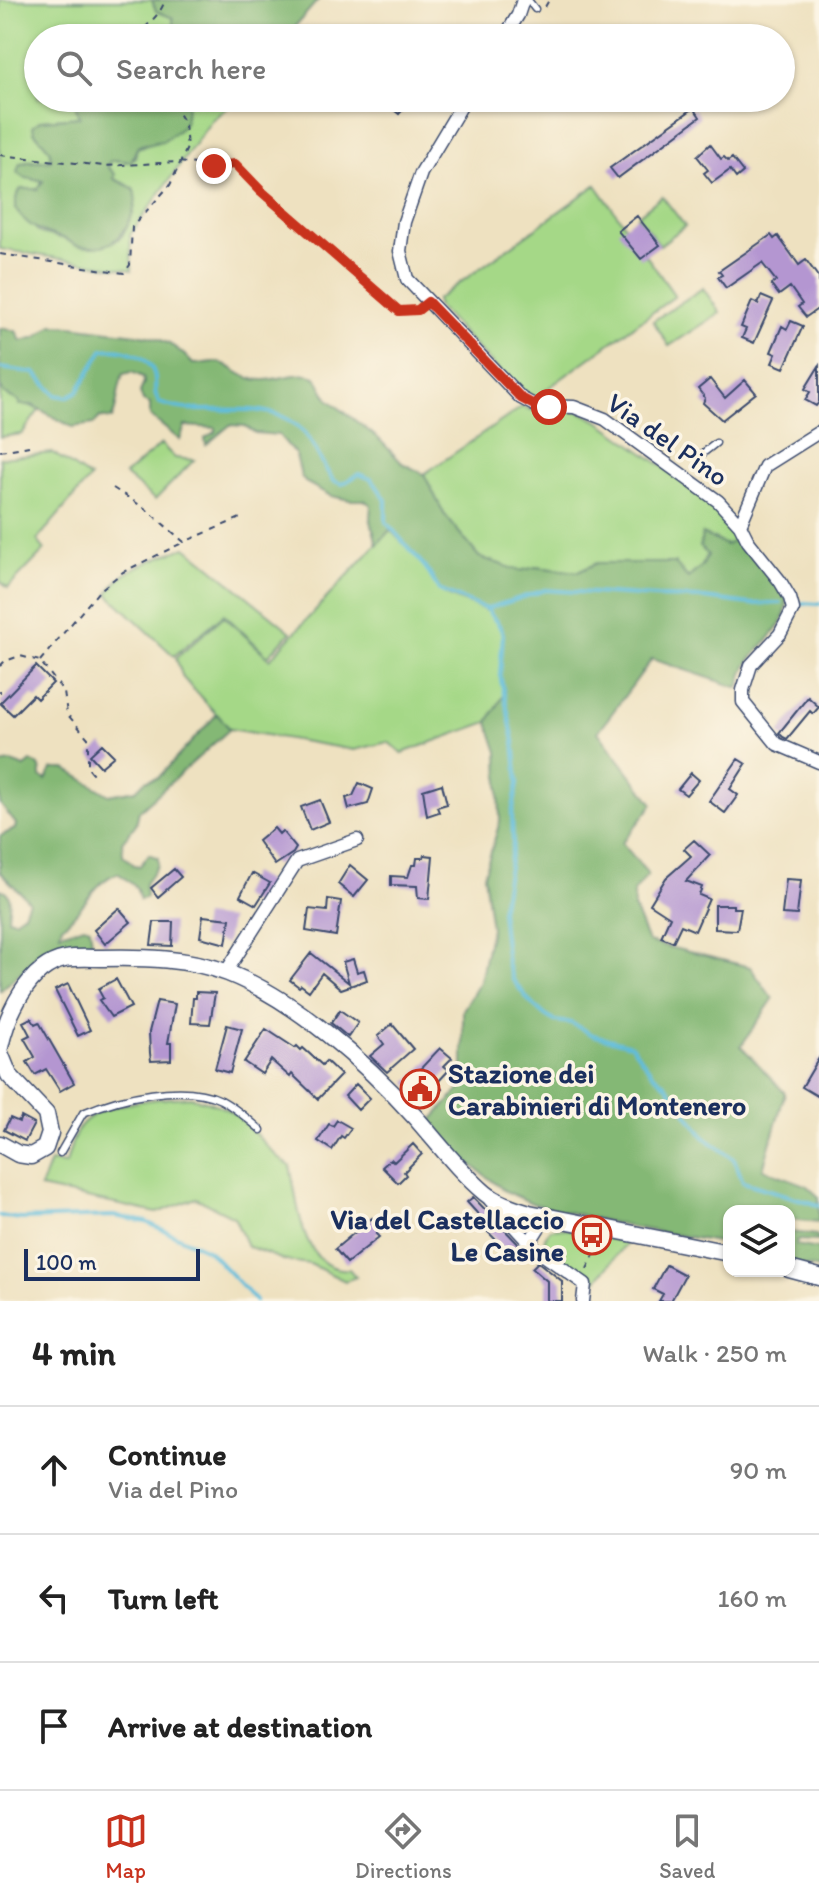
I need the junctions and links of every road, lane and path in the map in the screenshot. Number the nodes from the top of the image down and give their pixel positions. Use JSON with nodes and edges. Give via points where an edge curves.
{"nodes":[{"id":1,"x":165,"y":0,"type":"edge"},
{"id":2,"x":525,"y":0,"type":"edge"},
{"id":3,"x":549,"y":0,"type":"edge"},
{"id":4,"x":535,"y":9,"type":"dead end"},
{"id":5,"x":540,"y":15,"type":"dead end"},
{"id":6,"x":147,"y":24,"type":"edge"},
{"id":7,"x":513,"y":24,"type":"edge"},
{"id":8,"x":177,"y":112,"type":"edge"},
{"id":9,"x":458,"y":112,"type":"edge"},
{"id":10,"x":0,"y":155,"type":"edge"},
{"id":11,"x":179,"y":162,"type":"junction"},
{"id":12,"x":0,"y":254,"type":"edge"},
{"id":13,"x":428,"y":302,"type":"junction"},
{"id":14,"x":813,"y":432,"type":"edge"},
{"id":15,"x":716,"y":443,"type":"dead end"},
{"id":16,"x":29,"y":446,"type":"dead end"},
{"id":17,"x":0,"y":451,"type":"edge"},
{"id":18,"x":702,"y":454,"type":"dead end"},
{"id":19,"x":113,"y":488,"type":"dead end"},
{"id":20,"x":245,"y":516,"type":"dead end"},
{"id":21,"x":740,"y":525,"type":"junction"},
{"id":22,"x":184,"y":542,"type":"junction"},
{"id":23,"x":40,"y":661,"type":"junction"},
{"id":24,"x":0,"y":666,"type":"edge"},
{"id":25,"x":819,"y":762,"type":"edge"},
{"id":26,"x":93,"y":774,"type":"dead end"},
{"id":27,"x":357,"y":840,"type":"dead end"},
{"id":28,"x":226,"y":972,"type":"junction"},
{"id":29,"x":0,"y":1050,"type":"edge"},
{"id":30,"x":261,"y":1130,"type":"dead end"},
{"id":31,"x":0,"y":1144,"type":"edge"},
{"id":32,"x":57,"y":1152,"type":"junction"},
{"id":33,"x":508,"y":1214,"type":"junction"},
{"id":34,"x":546,"y":1216,"type":"junction"},
{"id":35,"x":607,"y":1229,"type":"junction"},
{"id":36,"x":529,"y":1243,"type":"junction"},
{"id":37,"x":723,"y":1252,"type":"edge"},
{"id":38,"x":795,"y":1271,"type":"edge"},
{"id":39,"x":819,"y":1277,"type":"edge"},
{"id":40,"x":581,"y":1281,"type":"junction"},
{"id":41,"x":583,"y":1301,"type":"edge"}],
"edges":[{"from":1,"to":6,"type":"path","via":[[159,15]]},
{"from":2,"to":4,"type":"lane"},
{"from":2,"to":7,"type":"street"},
{"from":3,"to":5,"type":"path"},
{"from":8,"to":11,"type":"path","via":[[188,137]]},
{"from":9,"to":13,"type":"street","name":"Via del Pino","via":[[421,173],[404,222],[400,251],[407,279]]},
{"from":10,"to":11,"type":"path","via":[[104,166]]},
{"from":11,"to":12,"type":"path","via":[[170,185],[132,227],[130,265],[124,273]]},
{"from":11,"to":13,"type":"path","via":[[235,164],[399,311],[418,310]]},
{"from":13,"to":21,"type":"street","name":"Via del Pino","via":[[521,398],[536,406],[574,407],[605,419],[718,501]]},
{"from":14,"to":21,"type":"street","via":[[765,466]]},
{"from":15,"to":18,"type":"lane"},
{"from":16,"to":17,"type":"path"},
{"from":19,"to":22,"type":"path"},
{"from":20,"to":22,"type":"path"},
{"from":21,"to":25,"type":"street","name":"Via del Pino","via":[[793,609],[780,634],[751,665],[743,702],[777,744]]},
{"from":22,"to":23,"type":"path","via":[[123,572],[99,591]]},
{"from":23,"to":24,"type":"path","via":[[20,656]]},
{"from":23,"to":26,"type":"path","via":[[64,692],[67,714],[88,738],[88,768]]},
{"from":27,"to":28,"type":"street","via":[[297,861]]},
{"from":28,"to":29,"type":"street","via":[[161,960],[64,959],[34,977],[11,1015]]},
{"from":28,"to":33,"type":"street","via":[[286,1006],[351,1053]]},
{"from":29,"to":32,"type":"street","via":[[9,1075],[46,1114]]},
{"from":30,"to":32,"type":"lane","via":[[221,1100],[192,1091],[152,1094],[83,1113]]},
{"from":31,"to":32,"type":"street","via":[[31,1156]]},
{"from":33,"to":34,"type":"street"},
{"from":33,"to":36,"type":"street"},
{"from":34,"to":35,"type":"street"},
{"from":34,"to":36,"type":"street"},
{"from":35,"to":37,"type":"street"},
{"from":35,"to":40,"type":"path"},
{"from":36,"to":40,"type":"street"},
{"from":38,"to":39,"type":"street"},
{"from":40,"to":41,"type":"street"}]}
